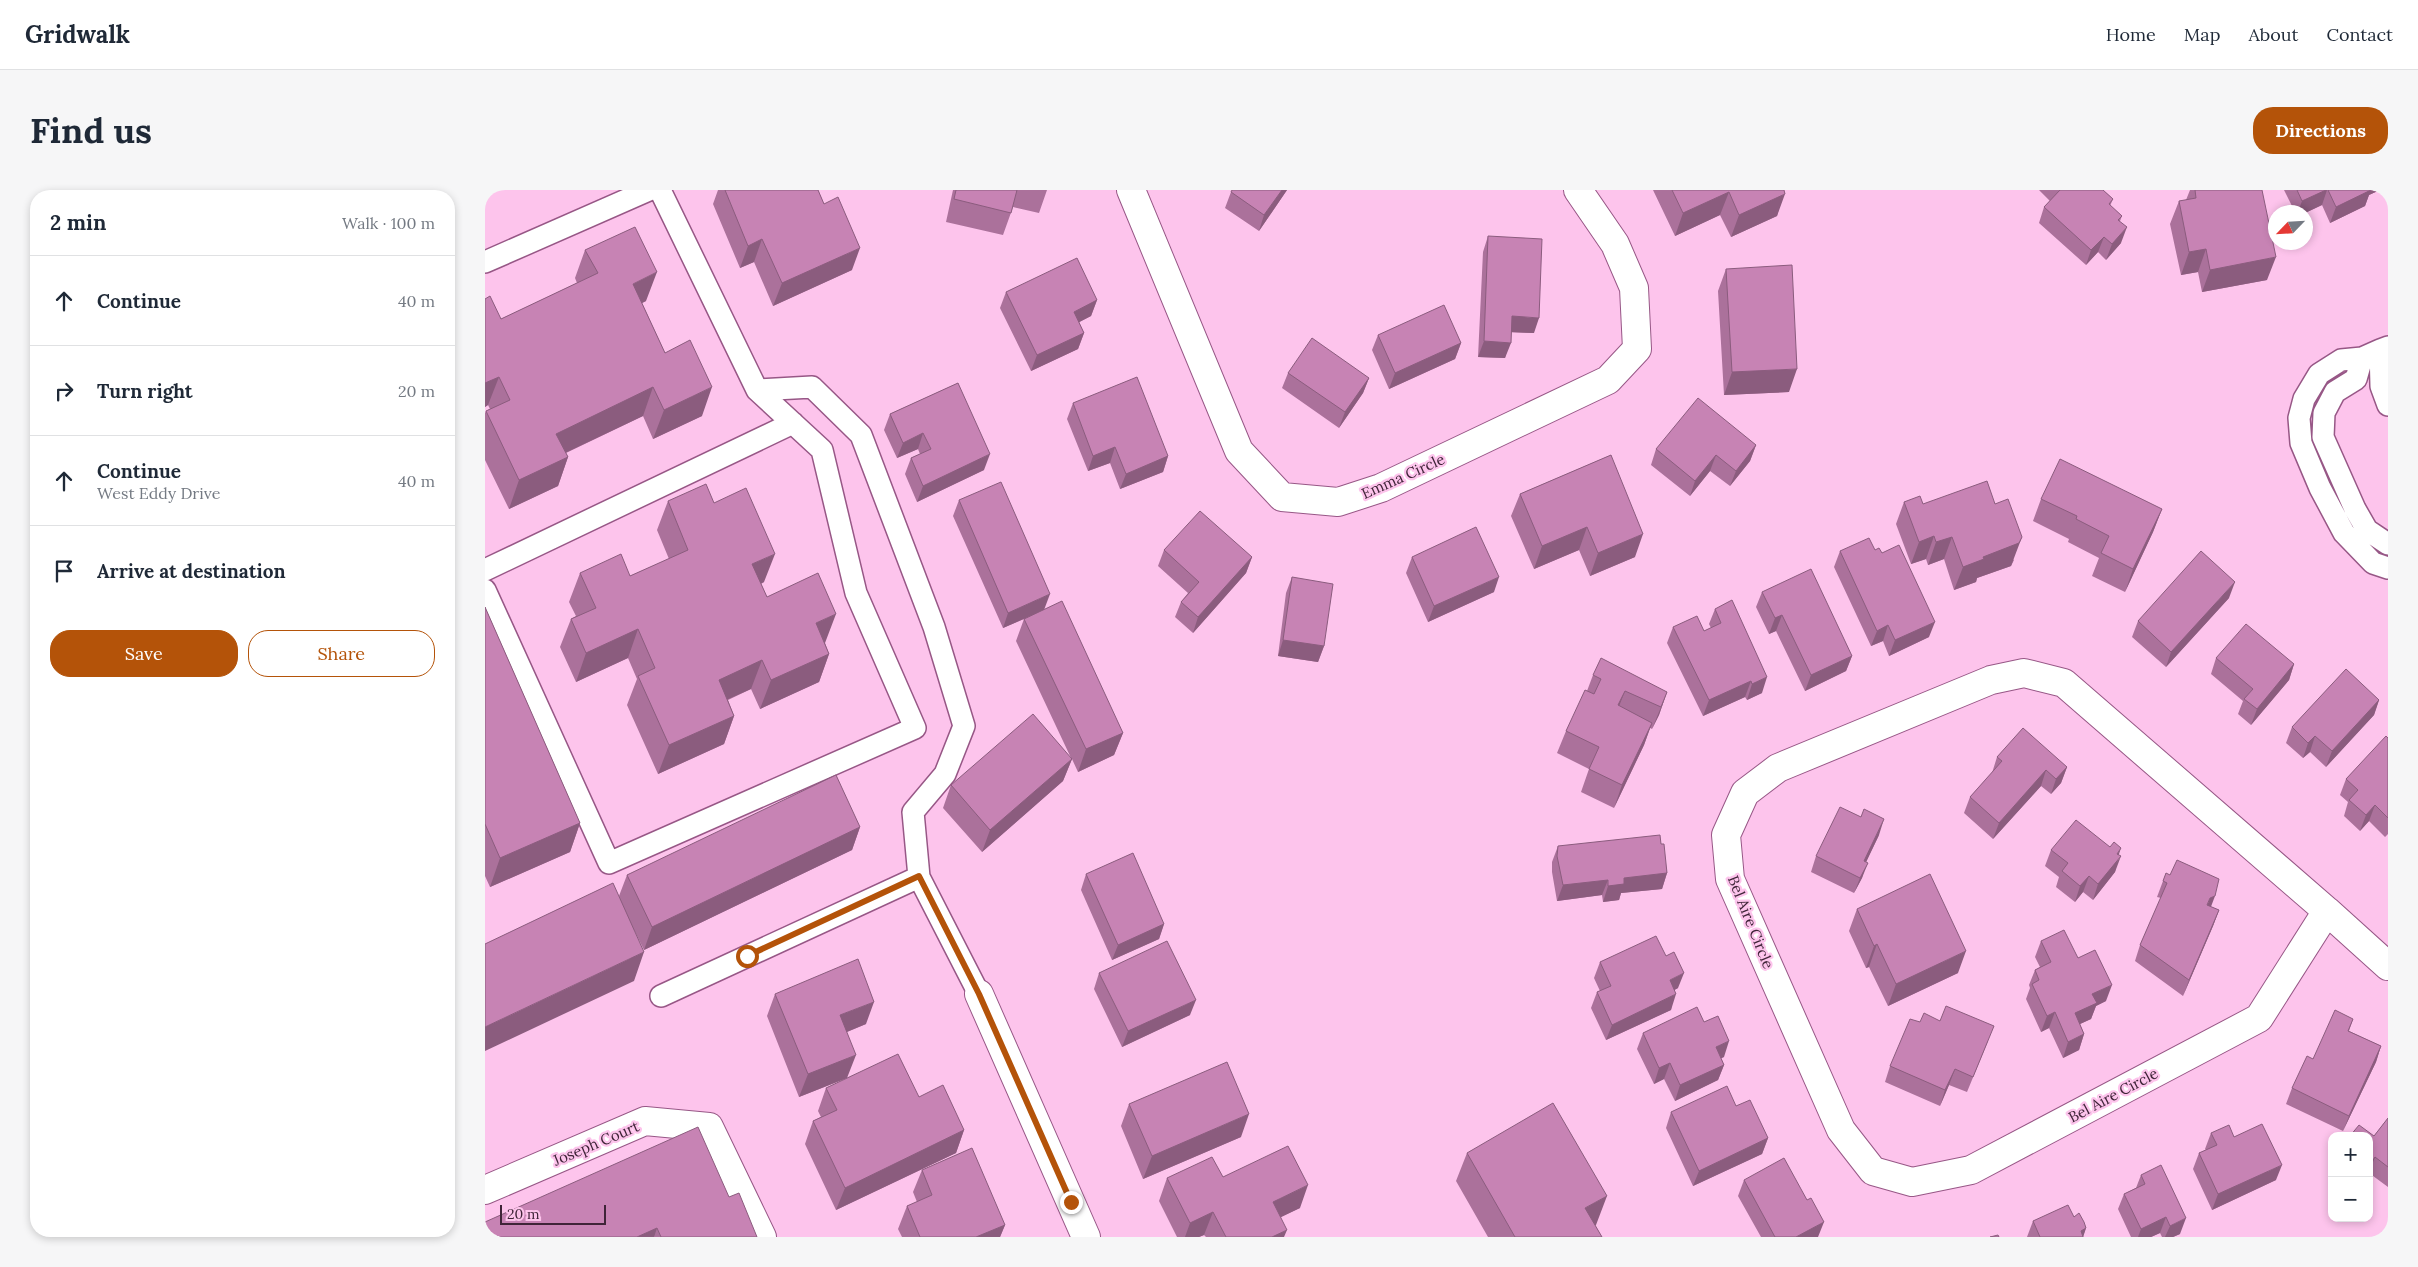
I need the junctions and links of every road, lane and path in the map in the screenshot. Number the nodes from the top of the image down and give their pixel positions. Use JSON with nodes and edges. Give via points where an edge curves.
{"nodes":[{"id":1,"x":649,"y":190,"type":"edge"},
{"id":2,"x":659,"y":190,"type":"edge"},
{"id":3,"x":1131,"y":190,"type":"edge"},
{"id":4,"x":1578,"y":190,"type":"edge"},
{"id":5,"x":485,"y":262,"type":"edge"},
{"id":6,"x":2377,"y":352,"type":"edge"},
{"id":7,"x":757,"y":390,"type":"junction"},
{"id":8,"x":2388,"y":405,"type":"edge"},
{"id":9,"x":793,"y":423,"type":"junction"},
{"id":10,"x":2388,"y":544,"type":"edge"},
{"id":11,"x":2388,"y":568,"type":"edge"},
{"id":12,"x":485,"y":570,"type":"edge"},
{"id":13,"x":485,"y":590,"type":"edge"},
{"id":14,"x":919,"y":876,"type":"junction"},
{"id":15,"x":2327,"y":911,"type":"junction"},
{"id":16,"x":2388,"y":966,"type":"edge"},
{"id":17,"x":979,"y":994,"type":"joint"},
{"id":18,"x":661,"y":996,"type":"dead end"},
{"id":19,"x":485,"y":1190,"type":"edge"},
{"id":20,"x":762,"y":1237,"type":"edge"},
{"id":21,"x":1086,"y":1237,"type":"edge"}],
"edges":[{"from":1,"to":5,"type":"lane"},
{"from":2,"to":7,"type":"lane"},
{"from":3,"to":4,"type":"street","name":"Emma Circle","via":[[1239,451],[1282,497],[1337,502],[1381,488],[1608,380],[1637,349],[1634,288],[1615,244]]},
{"from":6,"to":8,"type":"lane","via":[[2381,386]]},
{"from":6,"to":10,"type":"lane","via":[[2356,379],[2335,392],[2324,413],[2323,437],[2367,530]]},
{"from":6,"to":11,"type":"lane","via":[[2341,360],[2319,374],[2304,399],[2299,418],[2301,443],[2344,533],[2373,563]]},
{"from":7,"to":9,"type":"lane"},
{"from":7,"to":14,"type":"lane","via":[[812,387],[861,435],[934,627],[964,726],[945,774],[913,812]]},
{"from":9,"to":12,"type":"lane"},
{"from":9,"to":13,"type":"lane","via":[[822,450],[856,593],[915,728],[609,863]]},
{"from":14,"to":17,"type":"lane"},
{"from":14,"to":18,"type":"lane"},
{"from":15,"to":15,"type":"street","name":"Bel Aire Circle","via":[[2064,683],[2024,673],[1991,680],[1778,768],[1745,793],[1726,835],[1730,879],[1841,1130],[1873,1171],[1912,1182],[1971,1170],[2259,1018]]},
{"from":15,"to":16,"type":"street","name":"Bel Aire Circle"},
{"from":17,"to":21,"type":"street"},
{"from":19,"to":20,"type":"street","name":"Joseph Court","via":[[645,1122],[709,1127]]}]}
